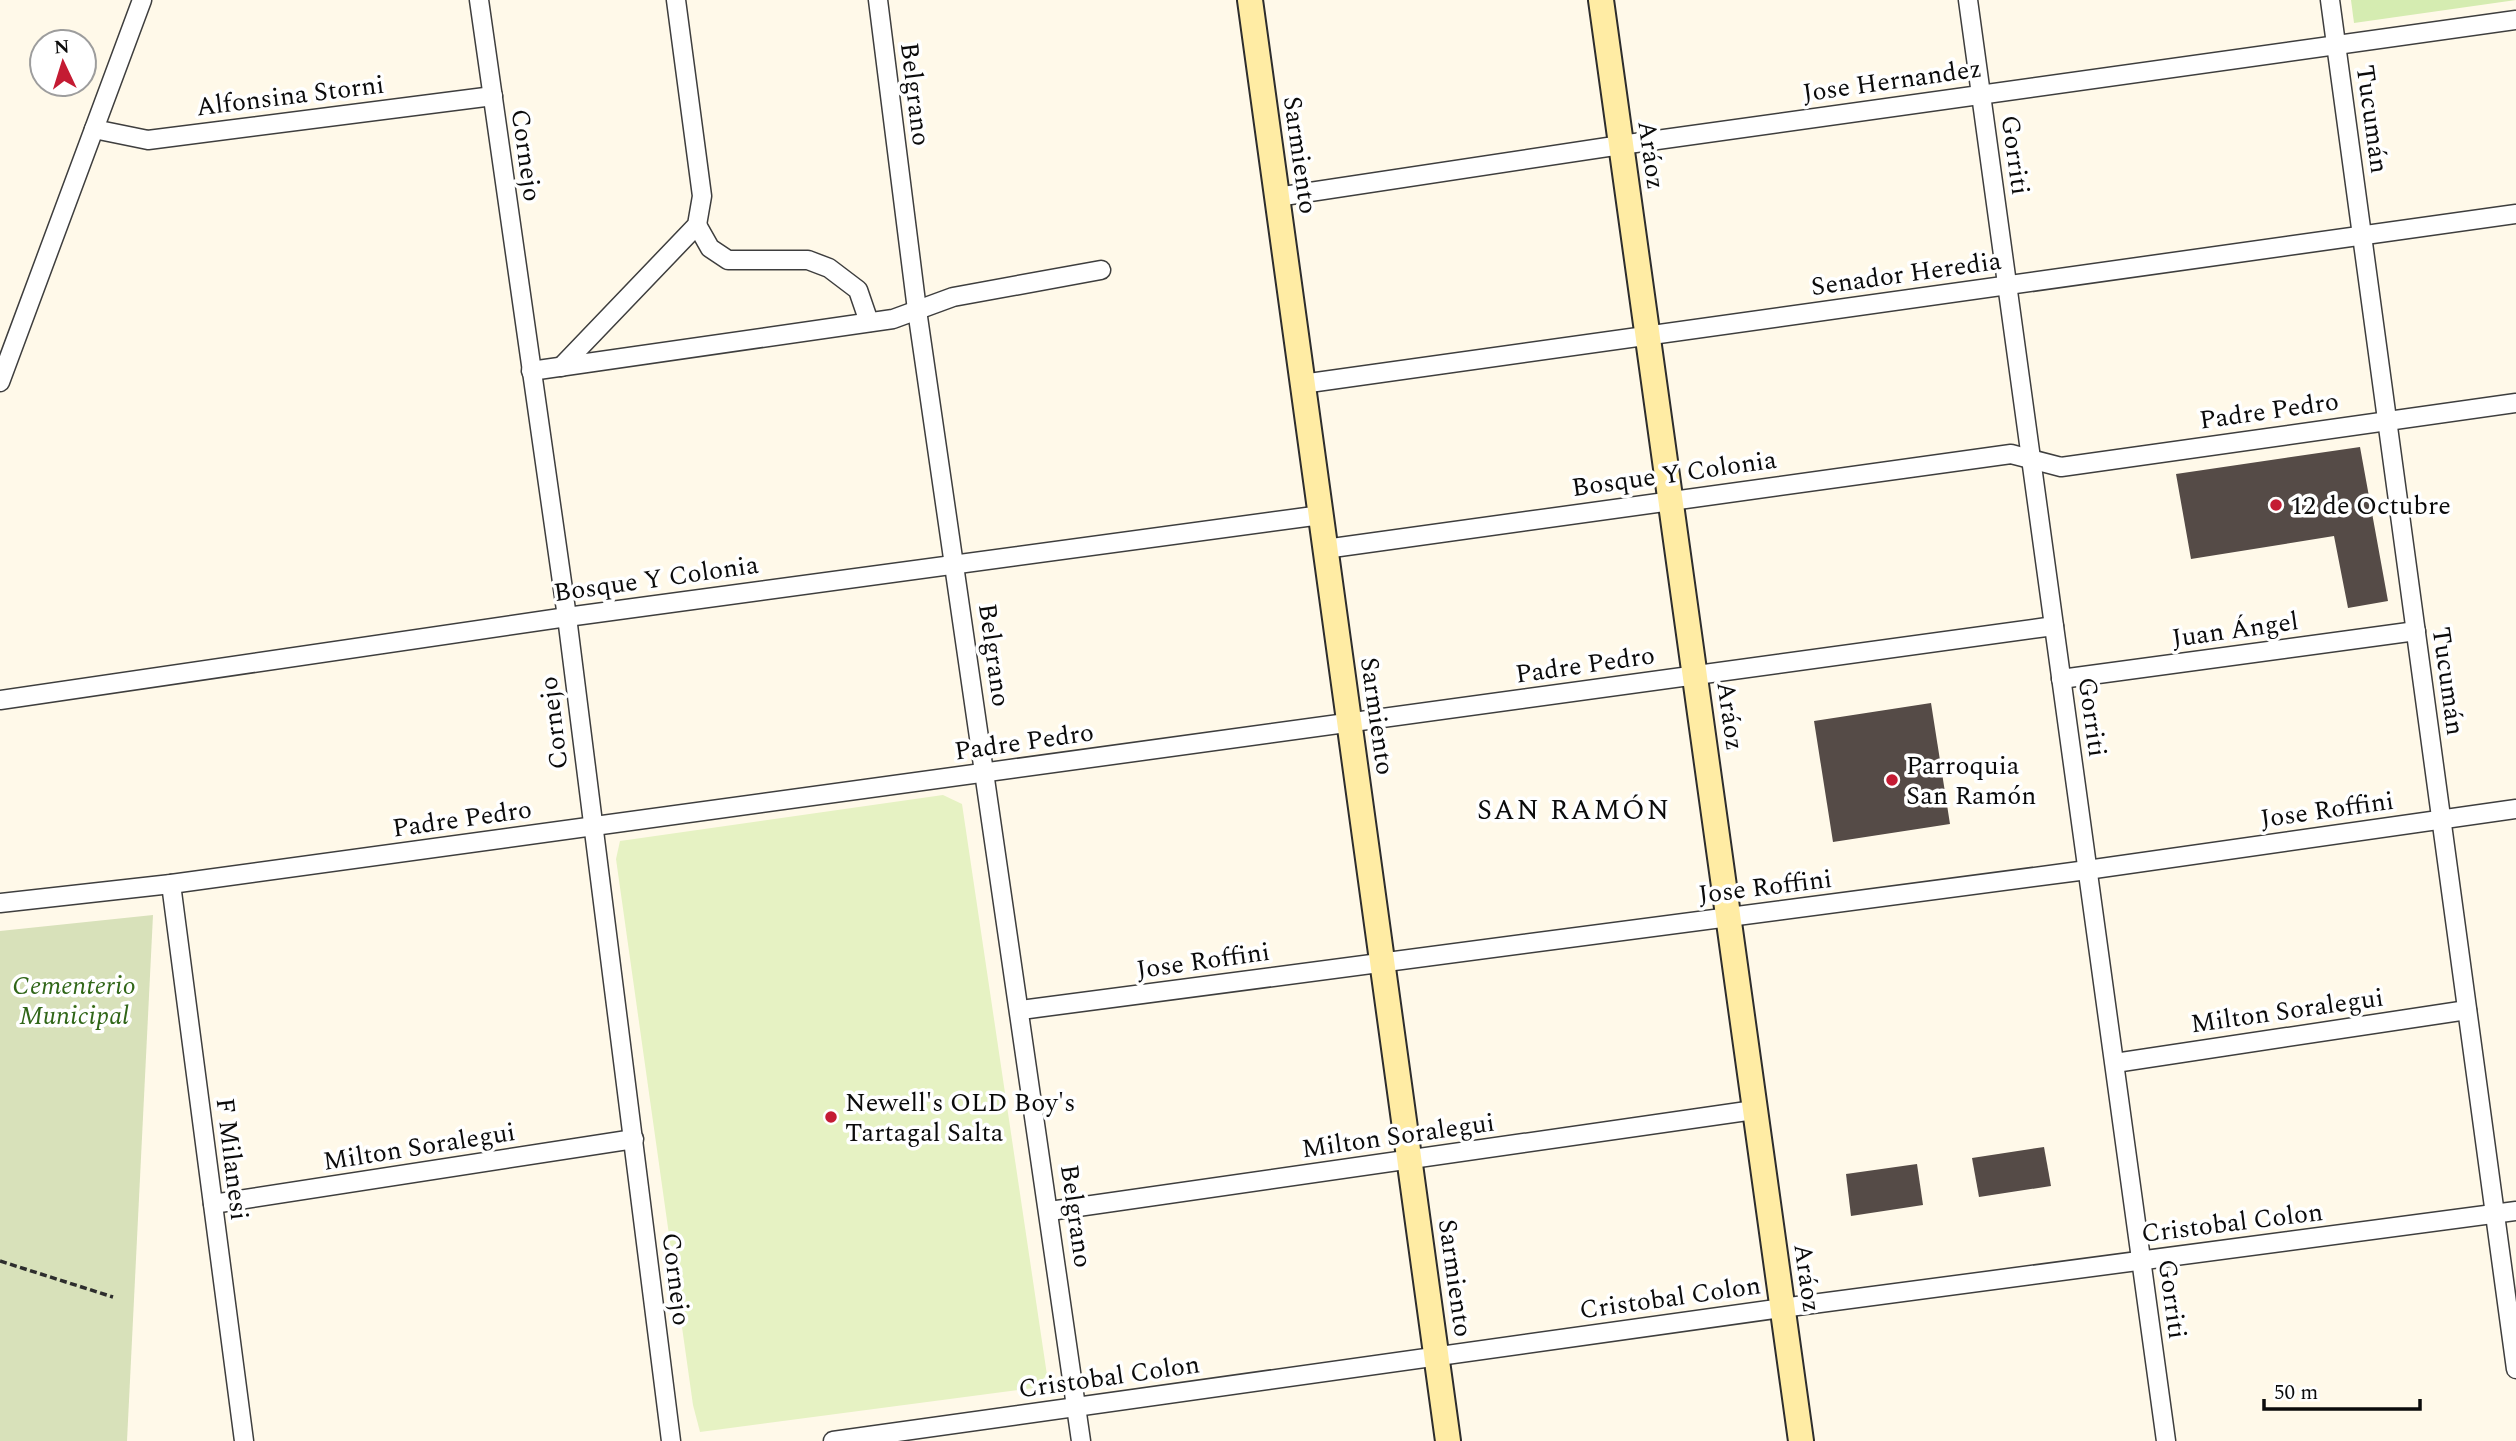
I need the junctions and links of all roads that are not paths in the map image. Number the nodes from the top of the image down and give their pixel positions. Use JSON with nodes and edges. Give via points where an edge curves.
{"nodes":[{"id":1,"x":142,"y":0,"type":"edge"},
{"id":2,"x":479,"y":0,"type":"edge"},
{"id":3,"x":676,"y":0,"type":"edge"},
{"id":4,"x":878,"y":0,"type":"edge"},
{"id":5,"x":1250,"y":0,"type":"edge"},
{"id":6,"x":1601,"y":0,"type":"edge"},
{"id":7,"x":1968,"y":0,"type":"edge"},
{"id":8,"x":2330,"y":0,"type":"edge"},
{"id":9,"x":2516,"y":20,"type":"edge"},
{"id":10,"x":2336,"y":45,"type":"junction"},
{"id":11,"x":1981,"y":94,"type":"junction"},
{"id":12,"x":493,"y":96,"type":"junction"},
{"id":13,"x":94,"y":129,"type":"junction"},
{"id":14,"x":1621,"y":145,"type":"junction"},
{"id":15,"x":1277,"y":197,"type":"junction"},
{"id":16,"x":2516,"y":214,"type":"edge"},
{"id":17,"x":697,"y":225,"type":"junction"},
{"id":18,"x":2362,"y":236,"type":"junction"},
{"id":19,"x":1101,"y":270,"type":"dead end"},
{"id":20,"x":2007,"y":286,"type":"junction"},
{"id":21,"x":917,"y":310,"type":"junction"},
{"id":22,"x":869,"y":322,"type":"junction"},
{"id":23,"x":1647,"y":336,"type":"junction"},
{"id":24,"x":561,"y":367,"type":"junction"},
{"id":25,"x":531,"y":371,"type":"junction"},
{"id":26,"x":0,"y":382,"type":"edge"},
{"id":27,"x":1303,"y":384,"type":"junction"},
{"id":28,"x":2516,"y":403,"type":"edge"},
{"id":29,"x":2387,"y":419,"type":"junction"},
{"id":30,"x":2031,"y":458,"type":"junction"},
{"id":31,"x":1671,"y":500,"type":"junction"},
{"id":32,"x":1321,"y":515,"type":"junction"},
{"id":33,"x":1325,"y":549,"type":"junction"},
{"id":34,"x":956,"y":564,"type":"junction"},
{"id":35,"x":567,"y":617,"type":"junction"},
{"id":36,"x":2054,"y":626,"type":"junction"},
{"id":37,"x":2416,"y":631,"type":"junction"},
{"id":38,"x":1696,"y":676,"type":"junction"},
{"id":39,"x":2061,"y":679,"type":"junction"},
{"id":40,"x":0,"y":700,"type":"edge"},
{"id":41,"x":1349,"y":723,"type":"junction"},
{"id":42,"x":986,"y":773,"type":"junction"},
{"id":43,"x":2516,"y":809,"type":"edge"},
{"id":44,"x":2442,"y":819,"type":"junction"},
{"id":45,"x":592,"y":826,"type":"junction"},
{"id":46,"x":2087,"y":870,"type":"junction"},
{"id":47,"x":171,"y":884,"type":"junction"},
{"id":48,"x":0,"y":903,"type":"edge"},
{"id":49,"x":1728,"y":917,"type":"junction"},
{"id":50,"x":1382,"y":963,"type":"junction"},
{"id":51,"x":1021,"y":1010,"type":"junction"},
{"id":52,"x":2467,"y":1010,"type":"junction"},
{"id":53,"x":2115,"y":1063,"type":"junction"},
{"id":54,"x":1754,"y":1110,"type":"junction"},
{"id":55,"x":634,"y":1139,"type":"junction"},
{"id":56,"x":1409,"y":1160,"type":"junction"},
{"id":57,"x":213,"y":1204,"type":"junction"},
{"id":58,"x":1050,"y":1212,"type":"junction"},
{"id":59,"x":2516,"y":1212,"type":"edge"},
{"id":60,"x":2495,"y":1214,"type":"junction"},
{"id":61,"x":2140,"y":1260,"type":"junction"},
{"id":62,"x":1782,"y":1308,"type":"junction"},
{"id":63,"x":1437,"y":1356,"type":"junction"},
{"id":64,"x":2516,"y":1369,"type":"edge"},
{"id":65,"x":1076,"y":1407,"type":"junction"},
{"id":66,"x":244,"y":1441,"type":"edge"},
{"id":67,"x":671,"y":1441,"type":"edge"},
{"id":68,"x":832,"y":1441,"type":"edge"},
{"id":69,"x":1081,"y":1441,"type":"edge"},
{"id":70,"x":1448,"y":1441,"type":"edge"},
{"id":71,"x":1801,"y":1441,"type":"edge"},
{"id":72,"x":2166,"y":1441,"type":"edge"}],
"edges":[{"from":1,"to":13,"type":"street"},
{"from":2,"to":12,"type":"street","name":"Cornejo"},
{"from":3,"to":17,"type":"street","via":[[702,196]]},
{"from":4,"to":21,"type":"street","name":"Belgrano"},
{"from":5,"to":15,"type":"street","name":"Sarmiento"},
{"from":6,"to":14,"type":"street","name":"Aráoz"},
{"from":7,"to":11,"type":"street","name":"Gorriti"},
{"from":8,"to":10,"type":"street","name":"Tucumán"},
{"from":9,"to":10,"type":"street","name":"Jose Hernandez"},
{"from":10,"to":11,"type":"street","name":"Jose Hernandez"},
{"from":10,"to":18,"type":"street","name":"Tucumán"},
{"from":11,"to":14,"type":"street","name":"Jose Hernandez"},
{"from":11,"to":20,"type":"street","name":"Gorriti"},
{"from":12,"to":13,"type":"street","name":"Alfonsina Storni","via":[[148,140]]},
{"from":12,"to":25,"type":"street","name":"Cornejo"},
{"from":13,"to":26,"type":"street"},
{"from":14,"to":15,"type":"street","name":"Jose Hernandez"},
{"from":14,"to":23,"type":"street","name":"Aráoz"},
{"from":15,"to":27,"type":"street","name":"Sarmiento"},
{"from":16,"to":18,"type":"street","name":"Senador Heredia"},
{"from":17,"to":22,"type":"street","via":[[710,248],[729,260],[808,260],[830,268],[858,290]]},
{"from":17,"to":24,"type":"street"},
{"from":18,"to":20,"type":"street","name":"Senador Heredia"},
{"from":18,"to":29,"type":"street","name":"Tucumán"},
{"from":19,"to":21,"type":"street","via":[[953,297]]},
{"from":20,"to":23,"type":"street","name":"Senador Heredia"},
{"from":20,"to":30,"type":"street","name":"Gorriti"},
{"from":21,"to":22,"type":"street"},
{"from":21,"to":34,"type":"street","name":"Belgrano"},
{"from":22,"to":24,"type":"street"},
{"from":23,"to":27,"type":"street","name":"Senador Heredia"},
{"from":23,"to":31,"type":"street","name":"Aráoz"},
{"from":24,"to":25,"type":"street"},
{"from":25,"to":35,"type":"street","name":"Cornejo"},
{"from":27,"to":32,"type":"street","name":"Sarmiento"},
{"from":28,"to":29,"type":"street","name":"Padre Pedro"},
{"from":29,"to":30,"type":"street","name":"Padre Pedro","via":[[2061,467]]},
{"from":29,"to":37,"type":"street","name":"Tucumán"},
{"from":30,"to":31,"type":"street","name":"Bosque Y Colonia","via":[[2011,454]]},
{"from":30,"to":36,"type":"street","name":"Gorriti"},
{"from":31,"to":33,"type":"street","name":"Bosque Y Colonia"},
{"from":31,"to":38,"type":"street","name":"Aráoz"},
{"from":32,"to":33,"type":"street","name":"Sarmiento"},
{"from":32,"to":34,"type":"street","name":"Bosque Y Colonia"},
{"from":33,"to":41,"type":"street","name":"Sarmiento"},
{"from":34,"to":35,"type":"street","name":"Bosque Y Colonia"},
{"from":34,"to":42,"type":"street","name":"Belgrano"},
{"from":35,"to":40,"type":"street","name":"Bosque Y Colonia"},
{"from":35,"to":45,"type":"street","name":"Cornejo"},
{"from":36,"to":38,"type":"street","name":"Padre Pedro"},
{"from":36,"to":39,"type":"street","name":"Gorriti"},
{"from":37,"to":39,"type":"street","name":"Juan Ángel"},
{"from":37,"to":44,"type":"street","name":"Tucumán"},
{"from":38,"to":41,"type":"street","name":"Padre Pedro"},
{"from":38,"to":49,"type":"street","name":"Aráoz"},
{"from":39,"to":46,"type":"street","name":"Gorriti"},
{"from":41,"to":42,"type":"street","name":"Padre Pedro"},
{"from":41,"to":50,"type":"street","name":"Sarmiento"},
{"from":42,"to":45,"type":"street","name":"Padre Pedro"},
{"from":42,"to":51,"type":"street","name":"Belgrano"},
{"from":43,"to":44,"type":"street","name":"Jose Roffini"},
{"from":44,"to":46,"type":"street","name":"Jose Roffini"},
{"from":44,"to":52,"type":"street","name":"Tucumán"},
{"from":45,"to":47,"type":"street","name":"Padre Pedro"},
{"from":45,"to":55,"type":"street","name":"Cornejo"},
{"from":46,"to":49,"type":"street","name":"Jose Roffini"},
{"from":46,"to":53,"type":"street","name":"Gorriti"},
{"from":47,"to":48,"type":"street","name":"Padre Pedro"},
{"from":47,"to":57,"type":"street","name":"F Milanesi"},
{"from":49,"to":50,"type":"street","name":"Jose Roffini"},
{"from":49,"to":54,"type":"street","name":"Aráoz"},
{"from":50,"to":51,"type":"street","name":"Jose Roffini"},
{"from":50,"to":56,"type":"street","name":"Sarmiento"},
{"from":51,"to":58,"type":"street","name":"Belgrano"},
{"from":52,"to":53,"type":"street","name":"Milton Soralegui"},
{"from":52,"to":60,"type":"street","name":"Tucumán"},
{"from":53,"to":61,"type":"street","name":"Gorriti"},
{"from":54,"to":56,"type":"street","name":"Milton Soralegui"},
{"from":54,"to":62,"type":"street","name":"Aráoz"},
{"from":55,"to":57,"type":"street","name":"Milton Soralegui"},
{"from":55,"to":67,"type":"street","name":"Cornejo"},
{"from":56,"to":58,"type":"street","name":"Milton Soralegui"},
{"from":56,"to":63,"type":"street","name":"Sarmiento"},
{"from":57,"to":66,"type":"street","name":"F Milanesi"},
{"from":58,"to":65,"type":"street","name":"Belgrano"},
{"from":59,"to":60,"type":"street","name":"Cristobal Colon"},
{"from":60,"to":61,"type":"street","name":"Cristobal Colon"},
{"from":60,"to":64,"type":"street","name":"Tucumán"},
{"from":61,"to":62,"type":"street","name":"Cristobal Colon"},
{"from":61,"to":72,"type":"street","name":"Gorriti"},
{"from":62,"to":63,"type":"street","name":"Cristobal Colon"},
{"from":62,"to":71,"type":"street","name":"Aráoz"},
{"from":63,"to":65,"type":"street","name":"Cristobal Colon"},
{"from":63,"to":70,"type":"street","name":"Sarmiento"},
{"from":65,"to":68,"type":"street","name":"Cristobal Colon"},
{"from":65,"to":69,"type":"street","name":"Belgrano"}]}
